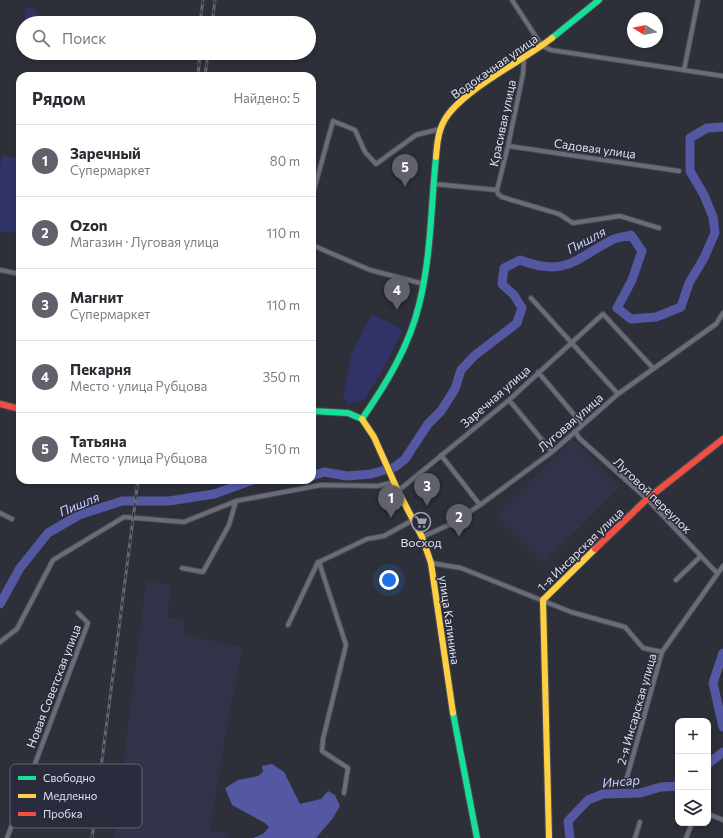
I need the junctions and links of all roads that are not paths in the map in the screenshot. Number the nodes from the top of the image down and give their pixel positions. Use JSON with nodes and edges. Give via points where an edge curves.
{"nodes":[{"id":1,"x":512,"y":0,"type":"edge"},
{"id":2,"x":599,"y":0,"type":"edge"},
{"id":3,"x":698,"y":0,"type":"edge"},
{"id":4,"x":542,"y":46,"type":"junction"},
{"id":5,"x":524,"y":59,"type":"junction"},
{"id":6,"x":684,"y":70,"type":"junction"},
{"id":7,"x":723,"y":76,"type":"edge"},
{"id":8,"x":440,"y":129,"type":"junction"},
{"id":9,"x":508,"y":146,"type":"junction"},
{"id":10,"x":679,"y":171,"type":"dead end"},
{"id":11,"x":316,"y":183,"type":"edge"},
{"id":12,"x":434,"y":184,"type":"junction"},
{"id":13,"x":497,"y":190,"type":"junction"},
{"id":14,"x":659,"y":228,"type":"dead end"},
{"id":15,"x":316,"y":248,"type":"edge"},
{"id":16,"x":0,"y":270,"type":"edge"},
{"id":17,"x":16,"y":273,"type":"edge"},
{"id":18,"x":424,"y":284,"type":"junction"},
{"id":19,"x":531,"y":298,"type":"dead end"},
{"id":20,"x":723,"y":313,"type":"edge"},
{"id":21,"x":571,"y":342,"type":"junction"},
{"id":22,"x":653,"y":368,"type":"junction"},
{"id":23,"x":538,"y":372,"type":"junction"},
{"id":24,"x":618,"y":394,"type":"junction"},
{"id":25,"x":509,"y":400,"type":"junction"},
{"id":26,"x":0,"y":404,"type":"edge"},
{"id":27,"x":16,"y":408,"type":"edge"},
{"id":28,"x":316,"y":411,"type":"edge"},
{"id":29,"x":362,"y":419,"type":"junction"},
{"id":30,"x":582,"y":424,"type":"junction"},
{"id":31,"x":576,"y":431,"type":"junction"},
{"id":32,"x":723,"y":439,"type":"edge"},
{"id":33,"x":552,"y":452,"type":"junction"},
{"id":34,"x":441,"y":455,"type":"junction"},
{"id":35,"x":394,"y":479,"type":"junction"},
{"id":36,"x":398,"y":491,"type":"junction"},
{"id":37,"x":647,"y":499,"type":"junction"},
{"id":38,"x":236,"y":501,"type":"junction"},
{"id":39,"x":480,"y":505,"type":"junction"},
{"id":40,"x":0,"y":513,"type":"edge"},
{"id":41,"x":12,"y":519,"type":"dead end"},
{"id":42,"x":413,"y":520,"type":"junction"},
{"id":43,"x":422,"y":537,"type":"junction"},
{"id":44,"x":701,"y":556,"type":"junction"},
{"id":45,"x":319,"y":562,"type":"junction"},
{"id":46,"x":431,"y":563,"type":"junction"},
{"id":47,"x":723,"y":566,"type":"edge"},
{"id":48,"x":182,"y":568,"type":"dead end"},
{"id":49,"x":717,"y":573,"type":"junction"},
{"id":50,"x":676,"y":580,"type":"dead end"},
{"id":51,"x":543,"y":600,"type":"junction"},
{"id":52,"x":78,"y":613,"type":"dead end"},
{"id":53,"x":288,"y":625,"type":"dead end"},
{"id":54,"x":0,"y":642,"type":"edge"},
{"id":55,"x":662,"y":652,"type":"junction"},
{"id":56,"x":35,"y":764,"type":"edge"},
{"id":57,"x":626,"y":780,"type":"dead end"},
{"id":58,"x":344,"y":793,"type":"dead end"},
{"id":59,"x":711,"y":815,"type":"edge"},
{"id":60,"x":723,"y":820,"type":"edge"},
{"id":61,"x":640,"y":822,"type":"dead end"},
{"id":62,"x":691,"y":826,"type":"edge"},
{"id":63,"x":11,"y":828,"type":"edge"},
{"id":64,"x":7,"y":838,"type":"edge"},
{"id":65,"x":477,"y":838,"type":"edge"},
{"id":66,"x":549,"y":838,"type":"edge"},
{"id":67,"x":635,"y":838,"type":"edge"},
{"id":68,"x":686,"y":838,"type":"edge"}],
"edges":[{"from":1,"to":4,"type":"street"},
{"from":2,"to":4,"type":"street","name":"Водокачная улица"},
{"from":3,"to":6,"type":"street"},
{"from":4,"to":5,"type":"street","name":"Водокачная улица"},
{"from":4,"to":6,"type":"street","via":[[551,50]]},
{"from":5,"to":8,"type":"street","name":"Водокачная улица","via":[[458,102],[448,113]]},
{"from":5,"to":9,"type":"street","name":"Красивая улица"},
{"from":6,"to":7,"type":"street"},
{"from":8,"to":11,"type":"street","via":[[416,135],[376,164],[365,152],[355,130],[334,121]]},
{"from":8,"to":12,"type":"street"},
{"from":9,"to":10,"type":"street","name":"Садовая улица"},
{"from":9,"to":13,"type":"street","name":"Красивая улица"},
{"from":12,"to":13,"type":"street"},
{"from":12,"to":18,"type":"street"},
{"from":13,"to":14,"type":"street","via":[[502,197],[559,214],[573,223],[620,216]]},
{"from":15,"to":18,"type":"street","via":[[370,270]]},
{"from":16,"to":17,"type":"street"},
{"from":18,"to":29,"type":"street","via":[[412,328],[387,383]]},
{"from":19,"to":21,"type":"street"},
{"from":20,"to":22,"type":"street","name":"Луговая улица","via":[[716,324]]},
{"from":21,"to":22,"type":"street","name":"Заречная улица","via":[[603,314]]},
{"from":21,"to":23,"type":"street","name":"Заречная улица"},
{"from":21,"to":24,"type":"street"},
{"from":22,"to":24,"type":"street","name":"Луговая улица"},
{"from":23,"to":25,"type":"street","name":"Заречная улица"},
{"from":23,"to":30,"type":"street"},
{"from":24,"to":30,"type":"street","name":"Луговая улица"},
{"from":25,"to":33,"type":"street"},
{"from":25,"to":34,"type":"street","name":"Заречная улица"},
{"from":26,"to":27,"type":"street"},
{"from":28,"to":29,"type":"street","via":[[348,413]]},
{"from":29,"to":35,"type":"street","name":"улица Калинина","via":[[374,437]]},
{"from":30,"to":31,"type":"street","name":"Луговая улица"},
{"from":31,"to":33,"type":"street","name":"Луговая улица"},
{"from":31,"to":37,"type":"street","name":"Луговой переулок","via":[[579,438]]},
{"from":32,"to":37,"type":"street","name":"1-я Инсарская улица"},
{"from":33,"to":39,"type":"street","name":"Луговая улица"},
{"from":34,"to":36,"type":"street","name":"Заречная улица"},
{"from":34,"to":39,"type":"street"},
{"from":35,"to":36,"type":"street","name":"улица Калинина"},
{"from":35,"to":38,"type":"street","via":[[378,486],[321,485]]},
{"from":36,"to":42,"type":"street","name":"улица Калинина"},
{"from":37,"to":44,"type":"street","name":"Луговой переулок"},
{"from":37,"to":51,"type":"street","name":"1-я Инсарская улица"},
{"from":38,"to":48,"type":"street","via":[[229,525],[203,572]]},
{"from":38,"to":54,"type":"street","via":[[184,522],[124,517],[53,560],[17,629]]},
{"from":39,"to":43,"type":"street","name":"Луговая улица","via":[[451,524]]},
{"from":40,"to":41,"type":"street"},
{"from":42,"to":43,"type":"street","name":"улица Калинина"},
{"from":42,"to":45,"type":"street","via":[[384,536],[367,538]]},
{"from":43,"to":46,"type":"street","name":"улица Калинина"},
{"from":44,"to":49,"type":"street","name":"Луговой переулок"},
{"from":44,"to":50,"type":"street"},
{"from":45,"to":53,"type":"street"},
{"from":45,"to":58,"type":"street","via":[[346,645],[322,751],[348,768]]},
{"from":46,"to":51,"type":"street","via":[[461,568]]},
{"from":46,"to":65,"type":"street","name":"улица Калинина","via":[[454,724]]},
{"from":47,"to":49,"type":"street","name":"2-я Инсарская улица"},
{"from":49,"to":55,"type":"street","name":"2-я Инсарская улица"},
{"from":51,"to":55,"type":"street","via":[[571,612],[625,627],[643,648]]},
{"from":51,"to":66,"type":"street","name":"1-я Инсарская улица"},
{"from":52,"to":56,"type":"street","name":"Новая Советская улица","via":[[88,623]]},
{"from":55,"to":57,"type":"street","name":"2-я Инсарская улица"},
{"from":59,"to":60,"type":"street"},
{"from":61,"to":67,"type":"street"},
{"from":62,"to":68,"type":"street"},
{"from":63,"to":64,"type":"street","name":"Новая Советская улица"}]}
